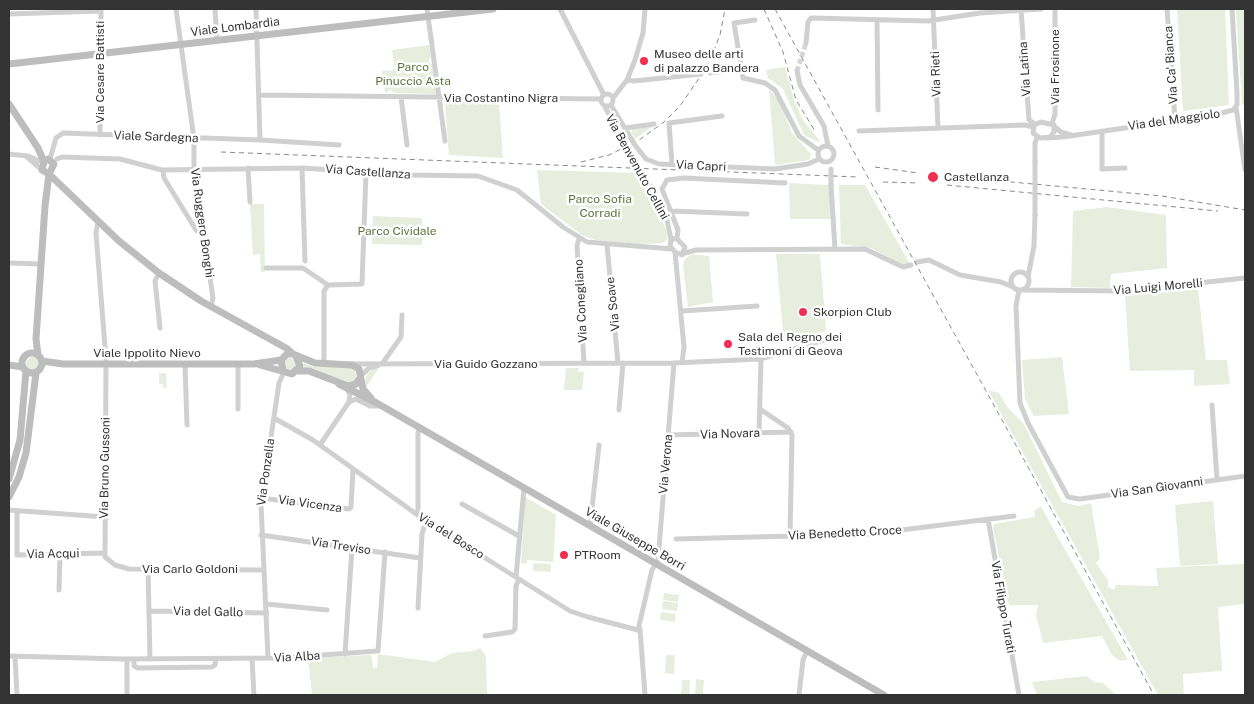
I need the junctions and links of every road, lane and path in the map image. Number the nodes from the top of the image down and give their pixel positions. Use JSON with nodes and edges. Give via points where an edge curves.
{"nodes":[{"id":1,"x":176,"y":9,"type":"edge"},
{"id":2,"x":215,"y":9,"type":"edge"},
{"id":3,"x":256,"y":9,"type":"edge"},
{"id":4,"x":493,"y":9,"type":"edge"},
{"id":5,"x":560,"y":9,"type":"edge"},
{"id":6,"x":645,"y":9,"type":"edge"},
{"id":7,"x":933,"y":9,"type":"edge"},
{"id":8,"x":1041,"y":9,"type":"edge"},
{"id":9,"x":1055,"y":9,"type":"edge"},
{"id":10,"x":1167,"y":9,"type":"edge"},
{"id":11,"x":1232,"y":9,"type":"edge"},
{"id":12,"x":101,"y":10,"type":"edge"},
{"id":13,"x":991,"y":10,"type":"edge"},
{"id":14,"x":1021,"y":10,"type":"junction"},
{"id":15,"x":428,"y":12,"type":"edge"},
{"id":16,"x":9,"y":14,"type":"edge"},
{"id":17,"x":755,"y":20,"type":"dead end"},
{"id":18,"x":876,"y":20,"type":"junction"},
{"id":19,"x":933,"y":20,"type":"junction"},
{"id":20,"x":257,"y":36,"type":"junction"},
{"id":21,"x":216,"y":41,"type":"junction"},
{"id":22,"x":806,"y":43,"type":"tunnel mouth"},
{"id":23,"x":181,"y":45,"type":"junction"},
{"id":24,"x":101,"y":54,"type":"junction"},
{"id":25,"x":9,"y":64,"type":"edge"},
{"id":26,"x":741,"y":69,"type":"junction"},
{"id":27,"x":797,"y":71,"type":"tunnel mouth"},
{"id":28,"x":710,"y":73,"type":"dead end"},
{"id":29,"x":701,"y":74,"type":"dead end"},
{"id":30,"x":627,"y":80,"type":"junction"},
{"id":31,"x":260,"y":95,"type":"junction"},
{"id":32,"x":401,"y":97,"type":"junction"},
{"id":33,"x":602,"y":97,"type":"junction"},
{"id":34,"x":440,"y":98,"type":"junction"},
{"id":35,"x":613,"y":98,"type":"junction"},
{"id":36,"x":9,"y":104,"type":"edge"},
{"id":37,"x":608,"y":106,"type":"junction"},
{"id":38,"x":1236,"y":107,"type":"junction"},
{"id":39,"x":878,"y":110,"type":"dead end"},
{"id":40,"x":722,"y":116,"type":"dead end"},
{"id":41,"x":1175,"y":120,"type":"junction"},
{"id":42,"x":654,"y":124,"type":"dead end"},
{"id":43,"x":1053,"y":125,"type":"junction"},
{"id":44,"x":1034,"y":126,"type":"junction"},
{"id":45,"x":625,"y":128,"type":"junction"},
{"id":46,"x":938,"y":128,"type":"junction"},
{"id":47,"x":859,"y":131,"type":"dead end"},
{"id":48,"x":1102,"y":131,"type":"junction"},
{"id":49,"x":100,"y":135,"type":"junction"},
{"id":50,"x":1072,"y":135,"type":"junction"},
{"id":51,"x":1037,"y":137,"type":"junction"},
{"id":52,"x":1047,"y":138,"type":"junction"},
{"id":53,"x":194,"y":139,"type":"junction"},
{"id":54,"x":259,"y":141,"type":"junction"},
{"id":55,"x":446,"y":141,"type":"dead end"},
{"id":56,"x":339,"y":145,"type":"dead end"},
{"id":57,"x":408,"y":146,"type":"dead end"},
{"id":58,"x":828,"y":146,"type":"junction"},
{"id":59,"x":818,"y":150,"type":"junction"},
{"id":60,"x":9,"y":154,"type":"edge"},
{"id":61,"x":819,"y":159,"type":"junction"},
{"id":62,"x":830,"y":161,"type":"junction"},
{"id":63,"x":672,"y":164,"type":"junction"},
{"id":64,"x":48,"y":165,"type":"junction"},
{"id":65,"x":194,"y":168,"type":"junction"},
{"id":66,"x":248,"y":168,"type":"junction"},
{"id":67,"x":302,"y":168,"type":"junction"},
{"id":68,"x":1125,"y":168,"type":"dead end"},
{"id":69,"x":163,"y":170,"type":"junction"},
{"id":70,"x":1245,"y":170,"type":"edge"},
{"id":71,"x":366,"y":172,"type":"junction"},
{"id":72,"x":785,"y":183,"type":"dead end"},
{"id":73,"x":65,"y":187,"type":"junction"},
{"id":74,"x":47,"y":189,"type":"junction"},
{"id":75,"x":71,"y":193,"type":"junction"},
{"id":76,"x":250,"y":202,"type":"dead end"},
{"id":77,"x":672,"y":211,"type":"junction"},
{"id":78,"x":747,"y":214,"type":"dead end"},
{"id":79,"x":98,"y":221,"type":"junction"},
{"id":80,"x":203,"y":234,"type":"junction"},
{"id":81,"x":580,"y":238,"type":"junction"},
{"id":82,"x":673,"y":240,"type":"junction"},
{"id":83,"x":607,"y":245,"type":"junction"},
{"id":84,"x":685,"y":246,"type":"junction"},
{"id":85,"x":661,"y":247,"type":"junction"},
{"id":86,"x":835,"y":249,"type":"junction"},
{"id":87,"x":696,"y":250,"type":"junction"},
{"id":88,"x":674,"y":251,"type":"junction"},
{"id":89,"x":684,"y":254,"type":"junction"},
{"id":90,"x":305,"y":260,"type":"dead end"},
{"id":91,"x":917,"y":262,"type":"dead end"},
{"id":92,"x":1030,"y":262,"type":"junction"},
{"id":93,"x":9,"y":263,"type":"edge"},
{"id":94,"x":41,"y":264,"type":"junction"},
{"id":95,"x":911,"y":266,"type":"dead end"},
{"id":96,"x":266,"y":268,"type":"dead end"},
{"id":97,"x":678,"y":269,"type":"junction"},
{"id":98,"x":1019,"y":272,"type":"junction"},
{"id":99,"x":159,"y":273,"type":"junction"},
{"id":100,"x":1011,"y":278,"type":"junction"},
{"id":101,"x":1245,"y":278,"type":"edge"},
{"id":102,"x":1028,"y":279,"type":"junction"},
{"id":103,"x":1001,"y":282,"type":"junction"},
{"id":104,"x":328,"y":285,"type":"junction"},
{"id":105,"x":1013,"y":287,"type":"junction"},
{"id":106,"x":1020,"y":290,"type":"junction"},
{"id":107,"x":1040,"y":290,"type":"junction"},
{"id":108,"x":757,"y":306,"type":"dead end"},
{"id":109,"x":211,"y":307,"type":"junction"},
{"id":110,"x":682,"y":310,"type":"junction"},
{"id":111,"x":402,"y":315,"type":"dead end"},
{"id":112,"x":160,"y":328,"type":"dead end"},
{"id":113,"x":263,"y":337,"type":"junction"},
{"id":114,"x":834,"y":337,"type":"dead end"},
{"id":115,"x":294,"y":355,"type":"junction"},
{"id":116,"x":281,"y":359,"type":"junction"},
{"id":117,"x":761,"y":359,"type":"junction"},
{"id":118,"x":37,"y":362,"type":"junction"},
{"id":119,"x":584,"y":363,"type":"junction"},
{"id":120,"x":674,"y":363,"type":"junction"},
{"id":121,"x":682,"y":363,"type":"junction"},
{"id":122,"x":9,"y":364,"type":"edge"},
{"id":123,"x":106,"y":364,"type":"junction"},
{"id":124,"x":185,"y":364,"type":"junction"},
{"id":125,"x":238,"y":364,"type":"junction"},
{"id":126,"x":254,"y":364,"type":"junction"},
{"id":127,"x":324,"y":364,"type":"junction"},
{"id":128,"x":350,"y":364,"type":"junction"},
{"id":129,"x":382,"y":364,"type":"junction"},
{"id":130,"x":620,"y":364,"type":"junction"},
{"id":131,"x":24,"y":366,"type":"junction"},
{"id":132,"x":297,"y":371,"type":"junction"},
{"id":133,"x":283,"y":372,"type":"junction"},
{"id":134,"x":360,"y":377,"type":"junction"},
{"id":135,"x":339,"y":384,"type":"junction"},
{"id":136,"x":347,"y":389,"type":"junction"},
{"id":137,"x":349,"y":402,"type":"junction"},
{"id":138,"x":379,"y":404,"type":"junction"},
{"id":139,"x":1212,"y":405,"type":"dead end"},
{"id":140,"x":238,"y":409,"type":"dead end"},
{"id":141,"x":760,"y":409,"type":"junction"},
{"id":142,"x":619,"y":410,"type":"dead end"},
{"id":143,"x":274,"y":418,"type":"junction"},
{"id":144,"x":187,"y":425,"type":"dead end"},
{"id":145,"x":420,"y":427,"type":"junction"},
{"id":146,"x":791,"y":432,"type":"junction"},
{"id":147,"x":759,"y":433,"type":"junction"},
{"id":148,"x":668,"y":435,"type":"junction"},
{"id":149,"x":320,"y":445,"type":"junction"},
{"id":150,"x":599,"y":445,"type":"dead end"},
{"id":151,"x":353,"y":470,"type":"junction"},
{"id":152,"x":1245,"y":476,"type":"edge"},
{"id":153,"x":1217,"y":479,"type":"junction"},
{"id":154,"x":9,"y":480,"type":"edge"},
{"id":155,"x":524,"y":488,"type":"junction"},
{"id":156,"x":9,"y":497,"type":"edge"},
{"id":157,"x":261,"y":498,"type":"junction"},
{"id":158,"x":462,"y":504,"type":"dead end"},
{"id":159,"x":9,"y":510,"type":"edge"},
{"id":160,"x":18,"y":511,"type":"junction"},
{"id":161,"x":418,"y":511,"type":"dead end"},
{"id":162,"x":1014,"y":516,"type":"dead end"},
{"id":163,"x":104,"y":517,"type":"junction"},
{"id":164,"x":988,"y":519,"type":"junction"},
{"id":165,"x":426,"y":522,"type":"junction"},
{"id":166,"x":590,"y":526,"type":"junction"},
{"id":167,"x":261,"y":534,"type":"junction"},
{"id":168,"x":519,"y":536,"type":"junction"},
{"id":169,"x":790,"y":537,"type":"junction"},
{"id":170,"x":676,"y":539,"type":"dead end"},
{"id":171,"x":352,"y":548,"type":"junction"},
{"id":172,"x":385,"y":552,"type":"junction"},
{"id":173,"x":104,"y":553,"type":"junction"},
{"id":174,"x":60,"y":554,"type":"junction"},
{"id":175,"x":420,"y":558,"type":"junction"},
{"id":176,"x":656,"y":564,"type":"junction"},
{"id":177,"x":148,"y":569,"type":"junction"},
{"id":178,"x":263,"y":570,"type":"junction"},
{"id":179,"x":517,"y":578,"type":"junction"},
{"id":180,"x":59,"y":590,"type":"dead end"},
{"id":181,"x":266,"y":604,"type":"junction"},
{"id":182,"x":418,"y":608,"type":"dead end"},
{"id":183,"x":327,"y":610,"type":"dead end"},
{"id":184,"x":149,"y":612,"type":"junction"},
{"id":185,"x":267,"y":613,"type":"junction"},
{"id":186,"x":640,"y":629,"type":"junction"},
{"id":187,"x":485,"y":636,"type":"dead end"},
{"id":188,"x":807,"y":651,"type":"junction"},
{"id":189,"x":346,"y":654,"type":"junction"},
{"id":190,"x":9,"y":656,"type":"edge"},
{"id":191,"x":15,"y":656,"type":"junction"},
{"id":192,"x":252,"y":658,"type":"junction"},
{"id":193,"x":268,"y":658,"type":"junction"},
{"id":194,"x":127,"y":659,"type":"junction"},
{"id":195,"x":134,"y":659,"type":"junction"},
{"id":196,"x":150,"y":659,"type":"junction"},
{"id":197,"x":216,"y":659,"type":"junction"},
{"id":198,"x":17,"y":695,"type":"edge"},
{"id":199,"x":127,"y":695,"type":"edge"},
{"id":200,"x":254,"y":695,"type":"edge"},
{"id":201,"x":645,"y":695,"type":"edge"},
{"id":202,"x":799,"y":695,"type":"edge"},
{"id":203,"x":884,"y":695,"type":"edge"},
{"id":204,"x":1019,"y":695,"type":"edge"}],
"edges":[{"from":1,"to":23,"type":"street","name":"Via Ruggero Bonghi"},
{"from":2,"to":21,"type":"street"},
{"from":3,"to":20,"type":"street"},
{"from":4,"to":15,"type":"main road","name":"Viale Lombardia"},
{"from":5,"to":33,"type":"street"},
{"from":6,"to":30,"type":"street","via":[[641,40]]},
{"from":7,"to":19,"type":"street","name":"Via Rieti"},
{"from":8,"to":14,"type":"street"},
{"from":9,"to":43,"type":"street","name":"Via Frosinone"},
{"from":10,"to":41,"type":"street","name":"Via Ca' Bianca"},
{"from":11,"to":38,"type":"street","name":"Via del Maggiolo"},
{"from":12,"to":16,"type":"street"},
{"from":12,"to":24,"type":"street","name":"Via Cesare Battisti"},
{"from":13,"to":14,"type":"street"},
{"from":13,"to":19,"type":"street"},
{"from":14,"to":44,"type":"street","name":"Via Latina","via":[[1029,120]]},
{"from":15,"to":20,"type":"main road","name":"Viale Lombardia"},
{"from":15,"to":34,"type":"street"},
{"from":17,"to":26,"type":"street","via":[[734,23]]},
{"from":18,"to":19,"type":"street"},
{"from":18,"to":22,"type":"street","via":[[809,19]]},
{"from":18,"to":39,"type":"street"},
{"from":19,"to":46,"type":"street","name":"Via Rieti"},
{"from":20,"to":21,"type":"main road","name":"Viale Lombardia"},
{"from":20,"to":31,"type":"street"},
{"from":21,"to":23,"type":"main road","name":"Viale Lombardia"},
{"from":23,"to":24,"type":"main road","name":"Viale Lombardia"},
{"from":23,"to":53,"type":"street","name":"Via Ruggero Bonghi"},
{"from":24,"to":25,"type":"main road","name":"Viale Lombardia"},
{"from":24,"to":49,"type":"street","name":"Via Cesare Battisti"},
{"from":26,"to":28,"type":"street"},
{"from":26,"to":59,"type":"street","via":[[743,79],[765,83],[775,90],[798,136]]},
{"from":27,"to":58,"type":"street","via":[[800,86],[824,126]]},
{"from":29,"to":30,"type":"street"},
{"from":30,"to":35,"type":"street"},
{"from":31,"to":32,"type":"street","name":"Via Costantino Nigra"},
{"from":31,"to":54,"type":"street"},
{"from":32,"to":34,"type":"street","name":"Via Costantino Nigra"},
{"from":32,"to":57,"type":"street"},
{"from":33,"to":34,"type":"street","name":"Via Costantino Nigra"},
{"from":33,"to":35,"type":"street","name":"Via Costantino Nigra","via":[[609,94]]},
{"from":33,"to":37,"type":"street"},
{"from":34,"to":55,"type":"street"},
{"from":35,"to":37,"type":"street"},
{"from":36,"to":64,"type":"main road"},
{"from":37,"to":45,"type":"street","name":"Via Capri"},
{"from":37,"to":82,"type":"street","name":"Via Benvenuto Cellini","bridge":true,"via":[[623,140],[654,193]]},
{"from":38,"to":41,"type":"street","name":"Via del Maggiolo","via":[[1226,113]]},
{"from":38,"to":70,"type":"street"},
{"from":40,"to":63,"type":"street","via":[[668,124]]},
{"from":41,"to":48,"type":"street","name":"Via del Maggiolo"},
{"from":42,"to":45,"type":"street"},
{"from":43,"to":44,"type":"street","via":[[1043,122]]},
{"from":43,"to":50,"type":"street"},
{"from":43,"to":52,"type":"street","via":[[1053,133]]},
{"from":44,"to":46,"type":"street"},
{"from":44,"to":51,"type":"street","via":[[1032,132]]},
{"from":45,"to":63,"type":"street","name":"Via Capri","via":[[649,161]]},
{"from":46,"to":47,"type":"street"},
{"from":48,"to":50,"type":"street","name":"Via del Maggiolo"},
{"from":48,"to":68,"type":"street","via":[[1102,169]]},
{"from":49,"to":53,"type":"street","name":"Viale Sardegna"},
{"from":49,"to":64,"type":"street","name":"Viale Sardegna","via":[[63,134],[56,138]]},
{"from":50,"to":52,"type":"street","name":"Via del Maggiolo"},
{"from":51,"to":52,"type":"street"},
{"from":51,"to":92,"type":"street","bridge":true,"via":[[1034,143],[1034,246]]},
{"from":53,"to":54,"type":"street","name":"Viale Sardegna"},
{"from":53,"to":65,"type":"street","name":"Via Ruggero Bonghi"},
{"from":54,"to":56,"type":"street","name":"Viale Sardegna"},
{"from":58,"to":59,"type":"street"},
{"from":58,"to":62,"type":"street","via":[[834,151]]},
{"from":59,"to":61,"type":"street"},
{"from":60,"to":64,"type":"street","via":[[24,155]]},
{"from":61,"to":62,"type":"street"},
{"from":61,"to":63,"type":"street","name":"Via Capri","via":[[775,169]]},
{"from":62,"to":86,"type":"street","bridge":true},
{"from":64,"to":69,"type":"street","name":"Via Castellanza","via":[[62,157],[118,159]]},
{"from":64,"to":73,"type":"main road"},
{"from":64,"to":74,"type":"main road"},
{"from":64,"to":75,"type":"main road"},
{"from":65,"to":66,"type":"street","name":"Via Castellanza"},
{"from":65,"to":69,"type":"street","name":"Via Castellanza"},
{"from":65,"to":80,"type":"street","name":"Via Ruggero Bonghi"},
{"from":66,"to":67,"type":"street","name":"Via Castellanza"},
{"from":66,"to":76,"type":"street"},
{"from":67,"to":71,"type":"street","name":"Via Castellanza"},
{"from":67,"to":90,"type":"street"},
{"from":69,"to":80,"type":"street","via":[[164,178],[198,232]]},
{"from":71,"to":81,"type":"street","name":"Via Castellanza","via":[[479,177],[517,190]]},
{"from":71,"to":104,"type":"street","via":[[363,281],[358,285]]},
{"from":72,"to":77,"type":"street","via":[[668,180],[662,188]]},
{"from":73,"to":74,"type":"main road"},
{"from":73,"to":75,"type":"main road"},
{"from":74,"to":94,"type":"main road"},
{"from":75,"to":79,"type":"main road"},
{"from":77,"to":78,"type":"street"},
{"from":77,"to":82,"type":"street","via":[[678,231]]},
{"from":79,"to":99,"type":"main road"},
{"from":79,"to":123,"type":"street","name":"Via Bruno Gussoni","via":[[96,231]]},
{"from":80,"to":109,"type":"street","name":"Via Ruggero Bonghi","via":[[213,300]]},
{"from":81,"to":83,"type":"street","name":"Via Castellanza"},
{"from":81,"to":119,"type":"street","name":"Via Conegliano","via":[[577,246]]},
{"from":82,"to":84,"type":"street"},
{"from":82,"to":85,"type":"street","name":"Via Castellanza"},
{"from":82,"to":88,"type":"street"},
{"from":83,"to":85,"type":"street","name":"Via Castellanza"},
{"from":83,"to":130,"type":"street","name":"Via Soave"},
{"from":84,"to":87,"type":"street"},
{"from":84,"to":89,"type":"street"},
{"from":85,"to":88,"type":"street","name":"Via Castellanza"},
{"from":86,"to":87,"type":"street"},
{"from":86,"to":95,"type":"street","via":[[870,250],[903,267]]},
{"from":87,"to":89,"type":"street"},
{"from":88,"to":89,"type":"street","name":"Via Castellanza"},
{"from":88,"to":97,"type":"street"},
{"from":89,"to":97,"type":"street"},
{"from":91,"to":103,"type":"street","via":[[929,260],[960,275]]},
{"from":92,"to":98,"type":"street"},
{"from":92,"to":102,"type":"street"},
{"from":93,"to":94,"type":"street"},
{"from":94,"to":118,"type":"main road"},
{"from":96,"to":104,"type":"street","via":[[303,268]]},
{"from":97,"to":110,"type":"street"},
{"from":98,"to":100,"type":"street"},
{"from":98,"to":102,"type":"street"},
{"from":99,"to":109,"type":"main road"},
{"from":99,"to":112,"type":"street","via":[[155,282]]},
{"from":100,"to":103,"type":"street"},
{"from":100,"to":105,"type":"street"},
{"from":101,"to":107,"type":"street","name":"Via Luigi Morelli","via":[[1123,291]]},
{"from":102,"to":106,"type":"street","via":[[1027,287]]},
{"from":102,"to":107,"type":"street"},
{"from":103,"to":105,"type":"street"},
{"from":104,"to":127,"type":"street","via":[[324,291]]},
{"from":105,"to":106,"type":"street"},
{"from":106,"to":107,"type":"street","name":"Via Luigi Morelli"},
{"from":106,"to":153,"type":"street","name":"Via San Giovanni","via":[[1016,306],[1020,400],[1028,423],[1068,496],[1078,499]]},
{"from":108,"to":110,"type":"street"},
{"from":109,"to":113,"type":"main road"},
{"from":110,"to":121,"type":"street"},
{"from":111,"to":129,"type":"street","via":[[401,337]]},
{"from":113,"to":115,"type":"main road"},
{"from":113,"to":116,"type":"main road","via":[[279,350]]},
{"from":114,"to":117,"type":"street","name":"Via Guido Gozzano"},
{"from":115,"to":116,"type":"main road"},
{"from":115,"to":127,"type":"main road"},
{"from":115,"to":132,"type":"main road","via":[[300,362]]},
{"from":116,"to":126,"type":"main road","name":"Viale Ippolito Nievo"},
{"from":116,"to":133,"type":"main road"},
{"from":117,"to":121,"type":"street","name":"Via Guido Gozzano"},
{"from":117,"to":141,"type":"street"},
{"from":118,"to":123,"type":"main road","name":"Viale Ippolito Nievo"},
{"from":118,"to":131,"type":"main road"},
{"from":118,"to":131,"type":"main road"},
{"from":118,"to":156,"type":"main road","via":[[26,453]]},
{"from":119,"to":129,"type":"street","name":"Via Guido Gozzano"},
{"from":119,"to":130,"type":"street","name":"Via Guido Gozzano"},
{"from":120,"to":121,"type":"street","name":"Via Guido Gozzano"},
{"from":120,"to":130,"type":"street","name":"Via Guido Gozzano"},
{"from":120,"to":148,"type":"street","name":"Via Verona"},
{"from":122,"to":131,"type":"main road"},
{"from":123,"to":124,"type":"main road","name":"Viale Ippolito Nievo"},
{"from":123,"to":163,"type":"street","name":"Via Bruno Gussoni"},
{"from":124,"to":125,"type":"main road","name":"Viale Ippolito Nievo"},
{"from":124,"to":144,"type":"street"},
{"from":125,"to":126,"type":"main road","name":"Viale Ippolito Nievo"},
{"from":125,"to":140,"type":"street"},
{"from":126,"to":133,"type":"main road","name":"Viale Ippolito Nievo"},
{"from":127,"to":128,"type":"main road"},
{"from":128,"to":129,"type":"street","name":"Via Guido Gozzano"},
{"from":128,"to":134,"type":"main road","via":[[358,368]]},
{"from":129,"to":134,"type":"street","via":[[369,368]]},
{"from":130,"to":142,"type":"street"},
{"from":131,"to":154,"type":"main road","via":[[20,440]]},
{"from":132,"to":133,"type":"main road"},
{"from":132,"to":135,"type":"main road","name":"Viale Giuseppe Borri","via":[[309,371]]},
{"from":133,"to":143,"type":"street","name":"Via Ponzella"},
{"from":134,"to":135,"type":"main road","via":[[352,386]]},
{"from":134,"to":138,"type":"main road","via":[[363,391]]},
{"from":135,"to":136,"type":"main road","name":"Viale Giuseppe Borri"},
{"from":136,"to":137,"type":"street"},
{"from":136,"to":138,"type":"main road","name":"Viale Giuseppe Borri"},
{"from":137,"to":138,"type":"street","via":[[357,399],[371,406]]},
{"from":137,"to":149,"type":"street"},
{"from":138,"to":145,"type":"main road","name":"Viale Giuseppe Borri"},
{"from":139,"to":153,"type":"street"},
{"from":141,"to":146,"type":"street","name":"Via Novara"},
{"from":141,"to":147,"type":"street"},
{"from":143,"to":149,"type":"street","name":"Via del Bosco"},
{"from":143,"to":157,"type":"street","name":"Via Ponzella"},
{"from":145,"to":155,"type":"main road","name":"Viale Giuseppe Borri"},
{"from":145,"to":161,"type":"street"},
{"from":146,"to":147,"type":"street","name":"Via Novara"},
{"from":146,"to":169,"type":"street"},
{"from":147,"to":148,"type":"street","name":"Via Novara"},
{"from":148,"to":176,"type":"street","name":"Via Verona"},
{"from":149,"to":151,"type":"street","name":"Via del Bosco"},
{"from":150,"to":166,"type":"street"},
{"from":151,"to":157,"type":"street","name":"Via Vicenza","via":[[349,509]]},
{"from":151,"to":165,"type":"street","name":"Via del Bosco"},
{"from":152,"to":153,"type":"street","name":"Via San Giovanni"},
{"from":155,"to":166,"type":"main road","name":"Viale Giuseppe Borri"},
{"from":155,"to":168,"type":"street"},
{"from":157,"to":167,"type":"street","name":"Via Ponzella"},
{"from":158,"to":168,"type":"street"},
{"from":159,"to":160,"type":"street"},
{"from":160,"to":163,"type":"street"},
{"from":160,"to":174,"type":"street","name":"Via Acqui","via":[[16,554]]},
{"from":162,"to":164,"type":"street","name":"Via Benedetto Croce"},
{"from":163,"to":173,"type":"street","name":"Via Bruno Gussoni"},
{"from":164,"to":169,"type":"street","name":"Via Benedetto Croce","via":[[872,534]]},
{"from":164,"to":204,"type":"street","name":"Via Filippo Turati"},
{"from":165,"to":175,"type":"street"},
{"from":165,"to":179,"type":"street","name":"Via del Bosco"},
{"from":166,"to":176,"type":"main road","name":"Viale Giuseppe Borri"},
{"from":167,"to":171,"type":"street","name":"Via Treviso"},
{"from":167,"to":178,"type":"street","name":"Via Ponzella"},
{"from":168,"to":179,"type":"street"},
{"from":169,"to":170,"type":"street","name":"Via Benedetto Croce"},
{"from":171,"to":172,"type":"street","name":"Via Treviso"},
{"from":171,"to":189,"type":"street"},
{"from":172,"to":175,"type":"street","name":"Via Treviso"},
{"from":172,"to":189,"type":"street","name":"Via Alba","via":[[378,651]]},
{"from":173,"to":174,"type":"street","name":"Via Acqui"},
{"from":173,"to":177,"type":"street","name":"Via Carlo Goldoni","via":[[117,566]]},
{"from":174,"to":180,"type":"street"},
{"from":175,"to":182,"type":"street"},
{"from":176,"to":186,"type":"street"},
{"from":176,"to":188,"type":"main road","name":"Viale Giuseppe Borri"},
{"from":177,"to":178,"type":"street","name":"Via Carlo Goldoni"},
{"from":177,"to":184,"type":"street"},
{"from":178,"to":181,"type":"street","name":"Via Ponzella"},
{"from":179,"to":186,"type":"street","name":"Via del Bosco","via":[[576,613]]},
{"from":179,"to":187,"type":"street","via":[[515,629]]},
{"from":181,"to":183,"type":"street"},
{"from":181,"to":185,"type":"street","name":"Via Ponzella"},
{"from":184,"to":185,"type":"street","name":"Via del Gallo"},
{"from":184,"to":196,"type":"street"},
{"from":185,"to":193,"type":"street","name":"Via Ponzella"},
{"from":186,"to":201,"type":"street"},
{"from":188,"to":202,"type":"street"},
{"from":188,"to":203,"type":"main road","name":"Viale Giuseppe Borri"},
{"from":189,"to":193,"type":"street","name":"Via Alba"},
{"from":190,"to":191,"type":"street","name":"Via Alba"},
{"from":191,"to":194,"type":"street","name":"Via Alba"},
{"from":191,"to":198,"type":"street"},
{"from":192,"to":193,"type":"street","name":"Via Alba"},
{"from":192,"to":197,"type":"street","name":"Via Alba"},
{"from":192,"to":200,"type":"street"},
{"from":194,"to":195,"type":"street","name":"Via Alba"},
{"from":194,"to":199,"type":"street"},
{"from":195,"to":196,"type":"street","name":"Via Alba"},
{"from":195,"to":197,"type":"street","name":"Via Alba","via":[[134,666],[138,668],[212,667]]},
{"from":196,"to":197,"type":"street","name":"Via Alba"}]}
